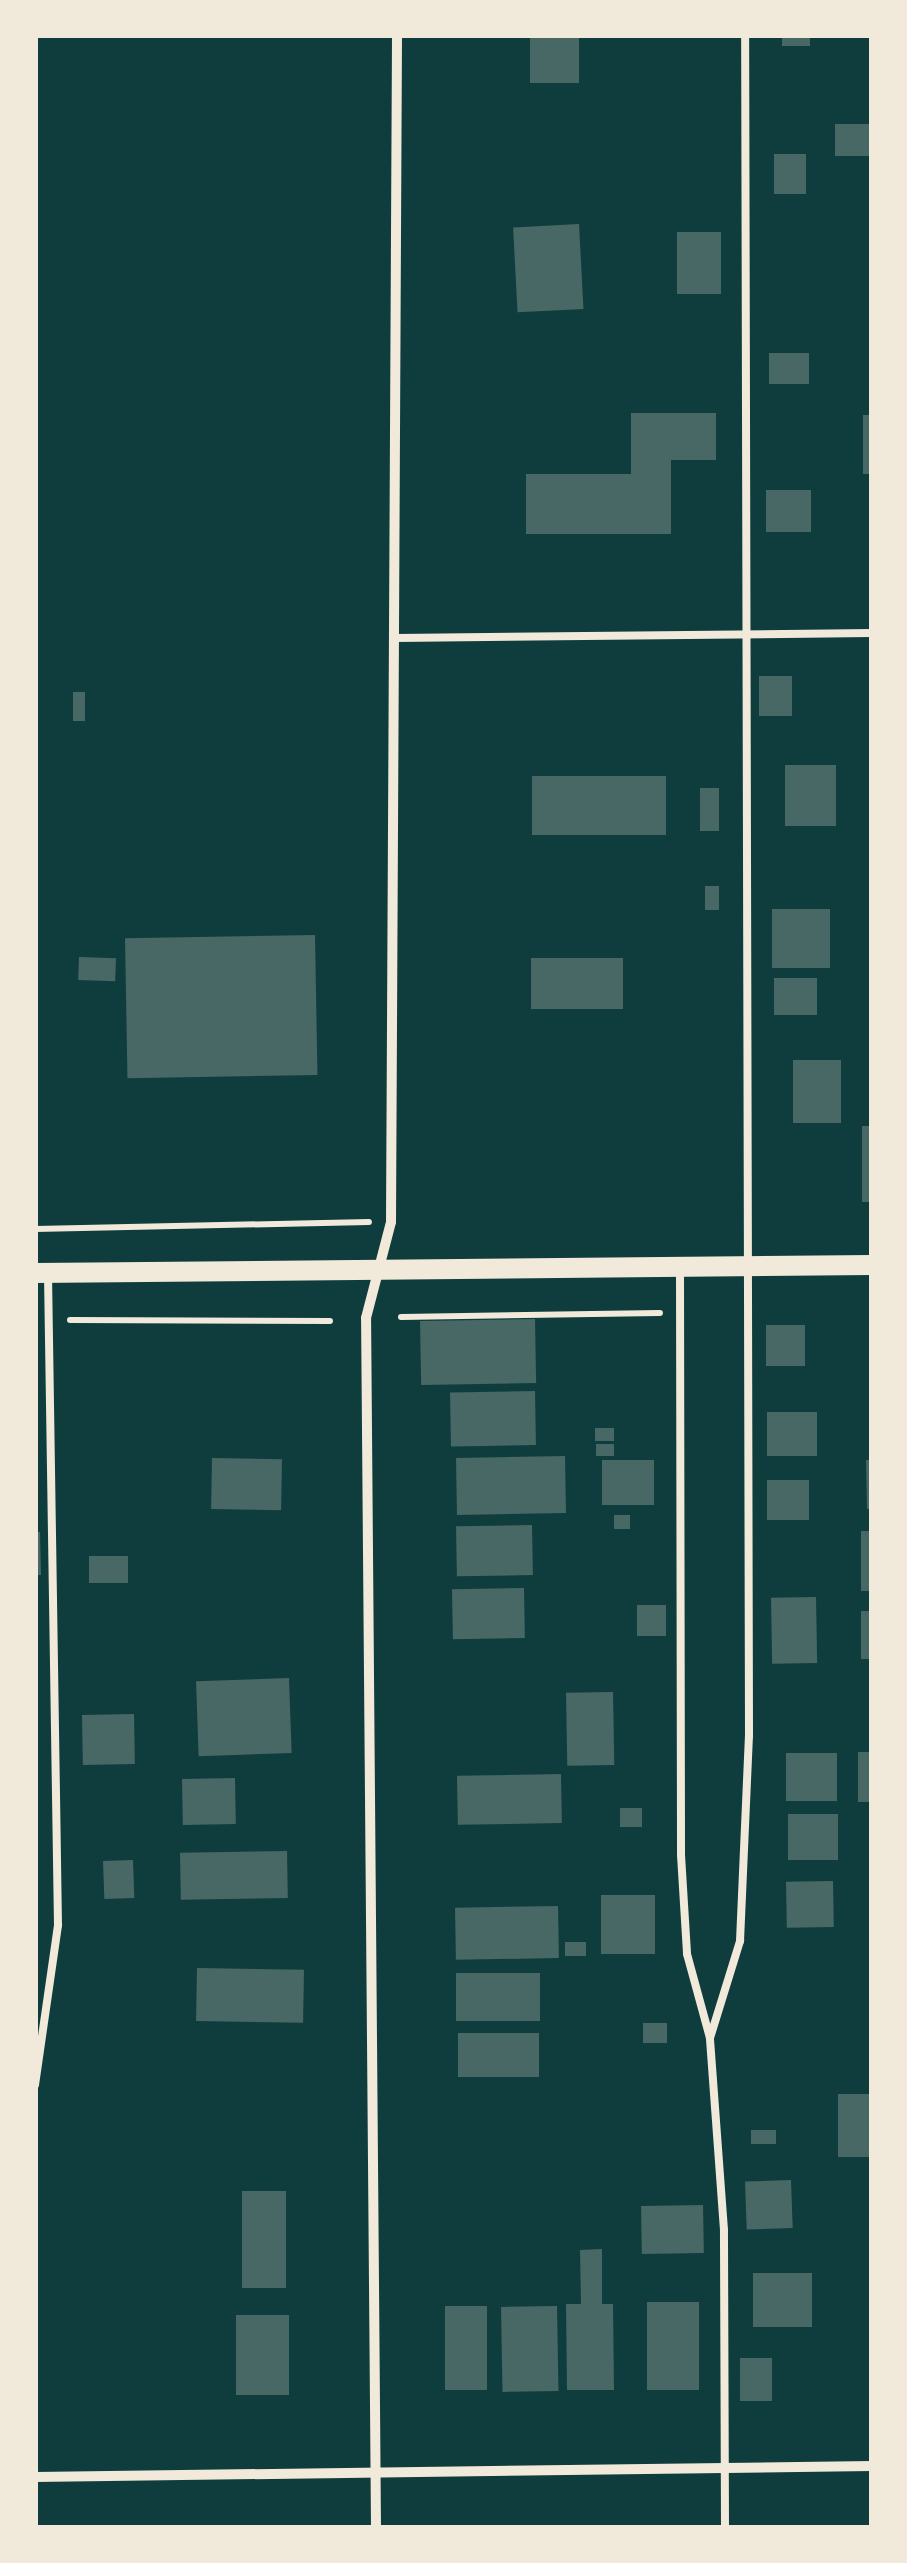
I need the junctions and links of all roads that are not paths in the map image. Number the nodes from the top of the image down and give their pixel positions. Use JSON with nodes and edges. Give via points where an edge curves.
{"nodes":[{"id":1,"x":397,"y":35,"type":"edge"},
{"id":2,"x":744,"y":35,"type":"edge"},
{"id":3,"x":872,"y":633,"type":"edge"},
{"id":4,"x":744,"y":637,"type":"junction"},
{"id":5,"x":396,"y":638,"type":"junction"},
{"id":6,"x":748,"y":1266,"type":"junction"},
{"id":7,"x":872,"y":1266,"type":"edge"},
{"id":8,"x":680,"y":1267,"type":"junction"},
{"id":9,"x":380,"y":1269,"type":"junction"},
{"id":10,"x":42,"y":1273,"type":"edge"},
{"id":11,"x":710,"y":2038,"type":"junction"},
{"id":12,"x":35,"y":2085,"type":"edge"},
{"id":13,"x":872,"y":2466,"type":"edge"},
{"id":14,"x":725,"y":2468,"type":"junction"},
{"id":15,"x":375,"y":2472,"type":"junction"},
{"id":16,"x":35,"y":2477,"type":"edge"},
{"id":17,"x":376,"y":2528,"type":"edge"},
{"id":18,"x":725,"y":2528,"type":"edge"}],
"edges":[{"from":1,"to":5,"type":"street"},
{"from":2,"to":4,"type":"lane"},
{"from":3,"to":4,"type":"lane"},
{"from":4,"to":5,"type":"lane"},
{"from":4,"to":6,"type":"lane"},
{"from":5,"to":9,"type":"street","via":[[390,1222]]},
{"from":6,"to":7,"type":"main road"},
{"from":6,"to":8,"type":"main road"},
{"from":6,"to":11,"type":"lane","via":[[746,1886],[740,1941]]},
{"from":8,"to":9,"type":"main road"},
{"from":8,"to":11,"type":"lane","via":[[680,1854],[687,1954]]},
{"from":9,"to":10,"type":"main road"},
{"from":9,"to":15,"type":"street","via":[[366,1318]]},
{"from":10,"to":12,"type":"lane","via":[[49,1320],[58,1925]]},
{"from":11,"to":14,"type":"lane","via":[[724,2230]]},
{"from":13,"to":14,"type":"street"},
{"from":14,"to":15,"type":"street"},
{"from":14,"to":18,"type":"lane"},
{"from":15,"to":16,"type":"street"},
{"from":15,"to":17,"type":"street"}]}
